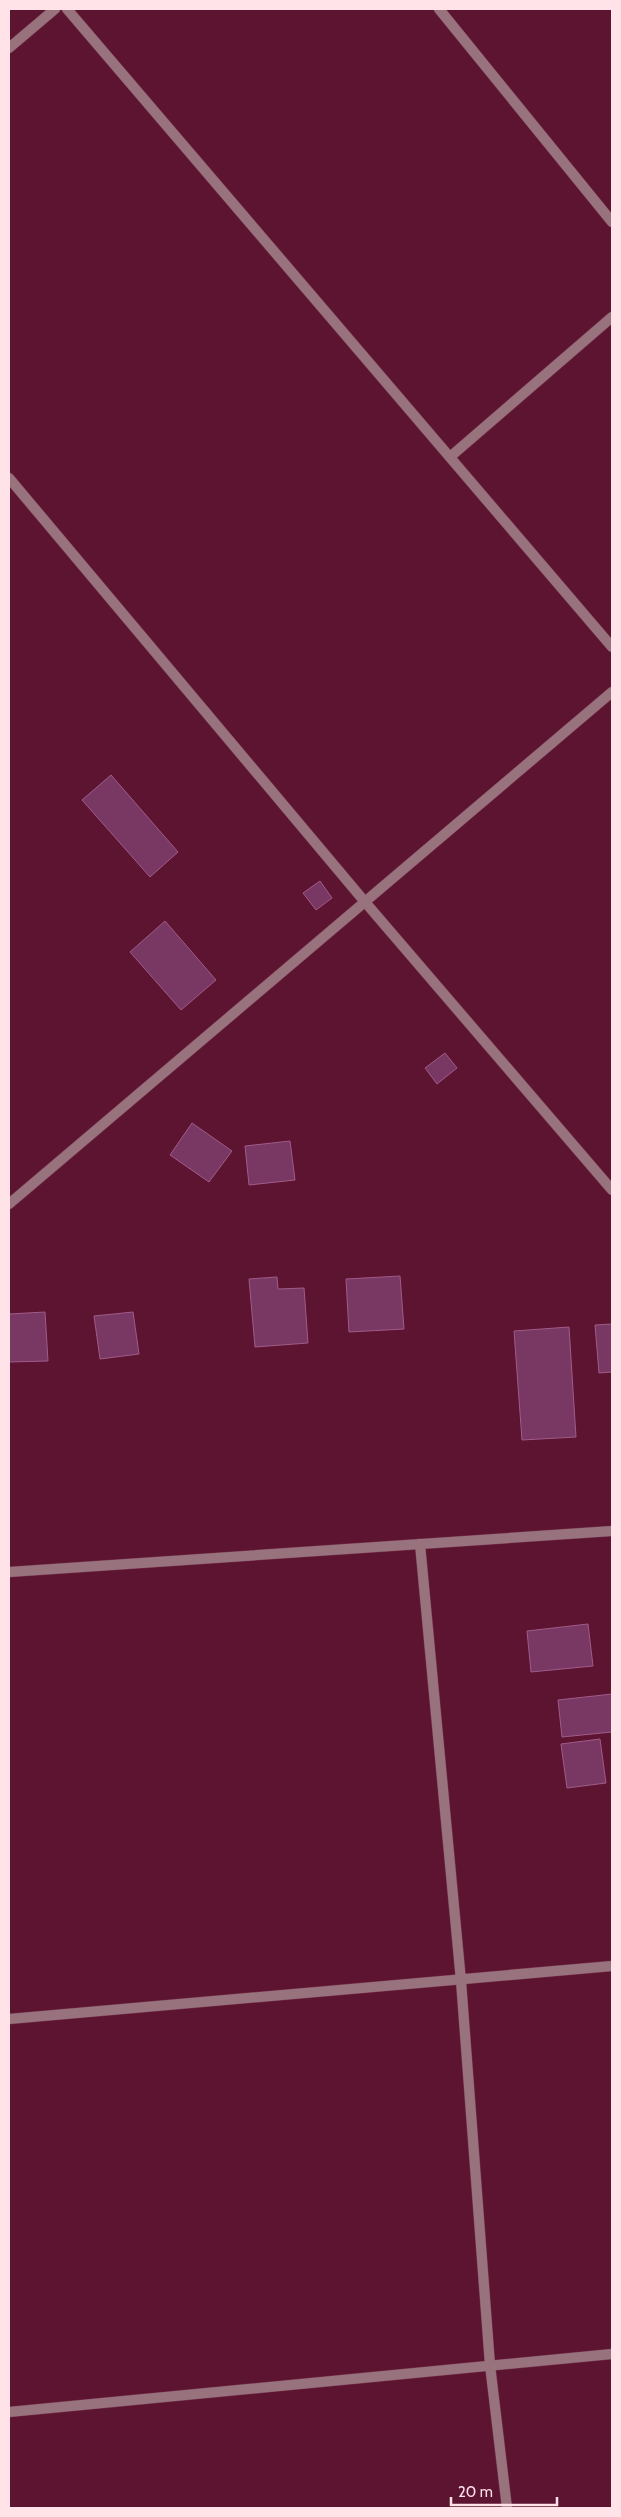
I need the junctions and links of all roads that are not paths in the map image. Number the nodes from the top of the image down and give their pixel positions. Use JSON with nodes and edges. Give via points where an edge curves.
{"nodes":[{"id":1,"x":55,"y":9,"type":"edge"},
{"id":2,"x":67,"y":9,"type":"edge"},
{"id":3,"x":439,"y":9,"type":"edge"},
{"id":4,"x":9,"y":48,"type":"edge"},
{"id":5,"x":612,"y":222,"type":"edge"},
{"id":6,"x":612,"y":316,"type":"edge"},
{"id":7,"x":450,"y":457,"type":"junction"},
{"id":8,"x":9,"y":478,"type":"edge"},
{"id":9,"x":612,"y":647,"type":"edge"},
{"id":10,"x":612,"y":692,"type":"edge"},
{"id":11,"x":364,"y":902,"type":"junction"},
{"id":12,"x":612,"y":1190,"type":"edge"},
{"id":13,"x":9,"y":1204,"type":"edge"},
{"id":14,"x":612,"y":1531,"type":"edge"},
{"id":15,"x":420,"y":1544,"type":"junction"},
{"id":16,"x":9,"y":1572,"type":"edge"},
{"id":17,"x":612,"y":1966,"type":"edge"},
{"id":18,"x":461,"y":1981,"type":"junction"},
{"id":19,"x":9,"y":2019,"type":"edge"},
{"id":20,"x":612,"y":2354,"type":"edge"},
{"id":21,"x":490,"y":2366,"type":"junction"},
{"id":22,"x":9,"y":2412,"type":"edge"},
{"id":23,"x":507,"y":2508,"type":"edge"}],
"edges":[{"from":1,"to":4,"type":"street"},
{"from":2,"to":7,"type":"street"},
{"from":3,"to":5,"type":"street"},
{"from":6,"to":7,"type":"street"},
{"from":7,"to":9,"type":"street"},
{"from":8,"to":11,"type":"street"},
{"from":10,"to":11,"type":"street"},
{"from":11,"to":12,"type":"street"},
{"from":11,"to":13,"type":"street"},
{"from":14,"to":15,"type":"street"},
{"from":15,"to":16,"type":"street"},
{"from":15,"to":18,"type":"street"},
{"from":17,"to":18,"type":"street"},
{"from":18,"to":19,"type":"street"},
{"from":18,"to":21,"type":"street"},
{"from":20,"to":21,"type":"street"},
{"from":21,"to":22,"type":"street"},
{"from":21,"to":23,"type":"street"}]}
